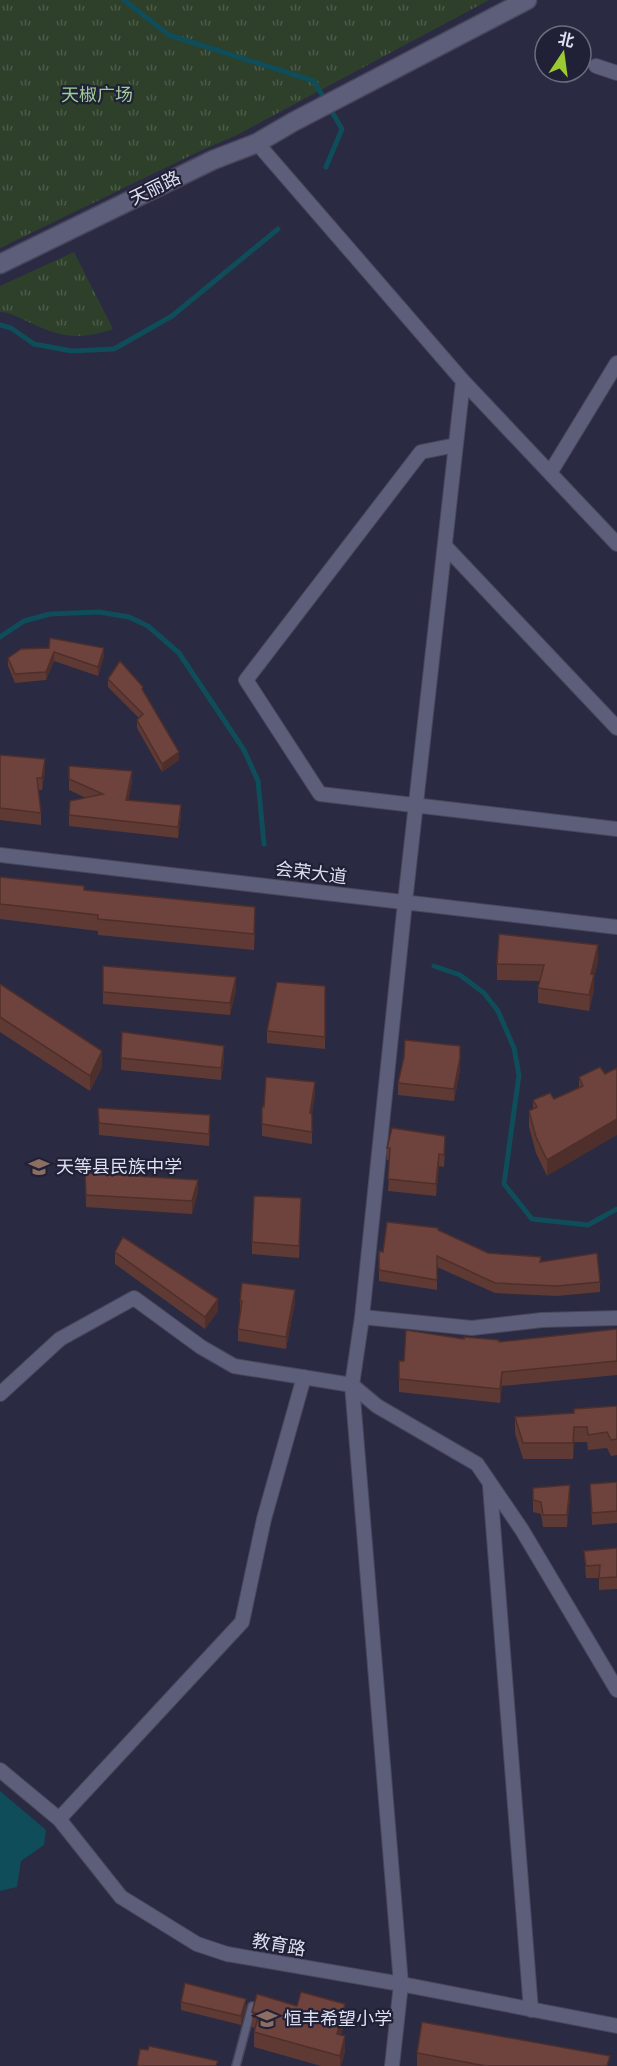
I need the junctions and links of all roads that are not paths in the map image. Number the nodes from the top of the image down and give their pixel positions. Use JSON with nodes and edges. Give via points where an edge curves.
{"nodes":[{"id":1,"x":525,"y":1,"type":"edge"},
{"id":2,"x":596,"y":66,"type":"dead end"},
{"id":3,"x":617,"y":73,"type":"edge"},
{"id":4,"x":257,"y":143,"type":"junction"},
{"id":5,"x":0,"y":264,"type":"edge"},
{"id":6,"x":617,"y":363,"type":"edge"},
{"id":7,"x":463,"y":381,"type":"junction"},
{"id":8,"x":456,"y":445,"type":"junction"},
{"id":9,"x":550,"y":473,"type":"junction"},
{"id":10,"x":617,"y":544,"type":"edge"},
{"id":11,"x":445,"y":546,"type":"junction"},
{"id":12,"x":617,"y":728,"type":"edge"},
{"id":13,"x":416,"y":806,"type":"junction"},
{"id":14,"x":617,"y":829,"type":"edge"},
{"id":15,"x":0,"y":855,"type":"edge"},
{"id":16,"x":405,"y":902,"type":"junction"},
{"id":17,"x":617,"y":927,"type":"edge"},
{"id":18,"x":362,"y":1317,"type":"junction"},
{"id":19,"x":617,"y":1318,"type":"edge"},
{"id":20,"x":304,"y":1377,"type":"junction"},
{"id":21,"x":352,"y":1385,"type":"junction"},
{"id":22,"x":0,"y":1395,"type":"edge"},
{"id":23,"x":490,"y":1484,"type":"junction"},
{"id":24,"x":617,"y":1690,"type":"edge"},
{"id":25,"x":0,"y":1770,"type":"edge"},
{"id":26,"x":59,"y":1819,"type":"junction"},
{"id":27,"x":401,"y":1984,"type":"junction"},
{"id":28,"x":252,"y":2006,"type":"edge"},
{"id":29,"x":531,"y":2010,"type":"junction"},
{"id":30,"x":617,"y":2026,"type":"edge"},
{"id":31,"x":236,"y":2066,"type":"edge"},
{"id":32,"x":392,"y":2066,"type":"edge"}],
"edges":[{"from":1,"to":4,"type":"street","name":"天丽路"},
{"from":2,"to":3,"type":"street"},
{"from":4,"to":5,"type":"street","name":"天丽路","via":[[213,160]]},
{"from":4,"to":7,"type":"street"},
{"from":6,"to":9,"type":"street"},
{"from":7,"to":8,"type":"street"},
{"from":7,"to":9,"type":"street"},
{"from":8,"to":11,"type":"street"},
{"from":8,"to":13,"type":"street","via":[[422,453],[246,680],[320,794]]},
{"from":9,"to":10,"type":"street"},
{"from":11,"to":12,"type":"street"},
{"from":11,"to":13,"type":"street"},
{"from":13,"to":14,"type":"street"},
{"from":13,"to":16,"type":"street"},
{"from":15,"to":16,"type":"street","name":"会荣大道"},
{"from":16,"to":17,"type":"street","name":"会荣大道"},
{"from":16,"to":18,"type":"street"},
{"from":18,"to":19,"type":"street","via":[[472,1328],[542,1320]]},
{"from":18,"to":21,"type":"street"},
{"from":20,"to":21,"type":"street"},
{"from":20,"to":22,"type":"street","via":[[234,1366],[134,1298],[60,1339]]},
{"from":20,"to":26,"type":"street","via":[[264,1519],[242,1622]]},
{"from":21,"to":23,"type":"street","via":[[377,1406],[477,1464]]},
{"from":21,"to":27,"type":"street"},
{"from":23,"to":24,"type":"street","via":[[522,1530]]},
{"from":23,"to":29,"type":"street"},
{"from":25,"to":26,"type":"street","name":"教育路"},
{"from":26,"to":27,"type":"street","name":"教育路","via":[[121,1897],[197,1944],[227,1954]]},
{"from":27,"to":29,"type":"street","name":"教育路"},
{"from":27,"to":32,"type":"street"},
{"from":28,"to":31,"type":"lane"},
{"from":29,"to":30,"type":"street","name":"教育路"}]}
